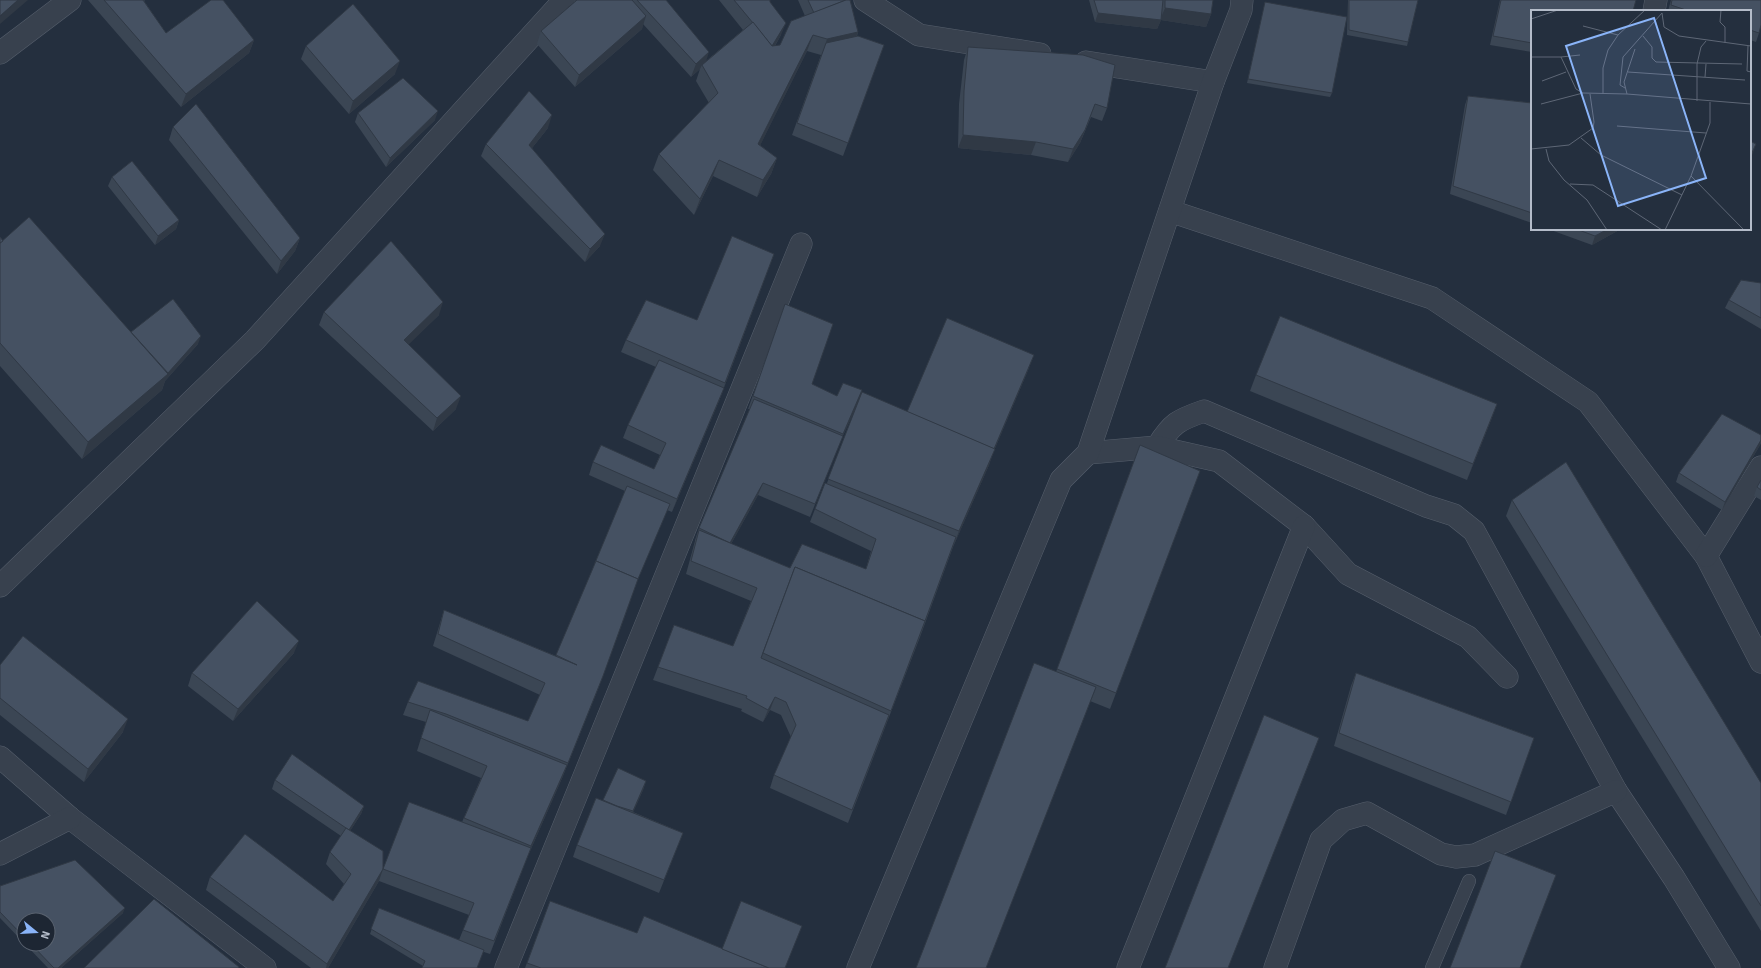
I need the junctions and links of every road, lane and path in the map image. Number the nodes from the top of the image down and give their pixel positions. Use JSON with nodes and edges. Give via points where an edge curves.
{"nodes":[{"id":1,"x":70,"y":0,"type":"edge"},
{"id":2,"x":564,"y":0,"type":"edge"},
{"id":3,"x":866,"y":0,"type":"edge"},
{"id":4,"x":1656,"y":0,"type":"edge"},
{"id":5,"x":1245,"y":3,"type":"edge"},
{"id":6,"x":1654,"y":10,"type":"edge"},
{"id":7,"x":0,"y":54,"type":"edge"},
{"id":8,"x":1213,"y":82,"type":"junction"},
{"id":9,"x":1170,"y":211,"type":"junction"},
{"id":10,"x":801,"y":244,"type":"dead end"},
{"id":11,"x":1157,"y":447,"type":"junction"},
{"id":12,"x":1088,"y":453,"type":"junction"},
{"id":13,"x":1761,"y":467,"type":"edge"},
{"id":14,"x":1304,"y":526,"type":"junction"},
{"id":15,"x":1706,"y":556,"type":"junction"},
{"id":16,"x":0,"y":586,"type":"edge"},
{"id":17,"x":1761,"y":662,"type":"edge"},
{"id":18,"x":1507,"y":677,"type":"dead end"},
{"id":19,"x":0,"y":757,"type":"edge"},
{"id":20,"x":1616,"y":791,"type":"junction"},
{"id":21,"x":70,"y":818,"type":"junction"},
{"id":22,"x":0,"y":854,"type":"edge"},
{"id":23,"x":1469,"y":881,"type":"dead end"},
{"id":24,"x":265,"y":968,"type":"edge"},
{"id":25,"x":506,"y":968,"type":"edge"},
{"id":26,"x":858,"y":968,"type":"edge"},
{"id":27,"x":1128,"y":968,"type":"edge"},
{"id":28,"x":1275,"y":968,"type":"edge"},
{"id":29,"x":1432,"y":968,"type":"edge"},
{"id":30,"x":1729,"y":968,"type":"edge"}],
"edges":[{"from":1,"to":7,"type":"street"},
{"from":2,"to":16,"type":"street","via":[[255,340]]},
{"from":3,"to":8,"type":"street","via":[[919,35]]},
{"from":4,"to":6,"type":"street"},
{"from":5,"to":8,"type":"street"},
{"from":8,"to":9,"type":"street"},
{"from":9,"to":12,"type":"street"},
{"from":9,"to":15,"type":"street","via":[[1432,298],[1588,402]]},
{"from":10,"to":25,"type":"street"},
{"from":11,"to":12,"type":"street"},
{"from":11,"to":14,"type":"street","via":[[1219,461]]},
{"from":11,"to":20,"type":"street","via":[[1169,428],[1182,419],[1204,411],[1426,506],[1454,515],[1474,531]]},
{"from":12,"to":26,"type":"street","via":[[1061,480]]},
{"from":13,"to":15,"type":"street"},
{"from":14,"to":18,"type":"street","via":[[1348,574],[1468,638]]},
{"from":14,"to":27,"type":"street"},
{"from":15,"to":17,"type":"street"},
{"from":19,"to":21,"type":"street"},
{"from":20,"to":28,"type":"street","via":[[1475,854],[1456,857],[1441,854],[1367,812],[1343,820],[1321,840]]},
{"from":20,"to":30,"type":"street","via":[[1674,878]]},
{"from":21,"to":22,"type":"street"},
{"from":21,"to":24,"type":"street"},
{"from":23,"to":29,"type":"lane"}]}
